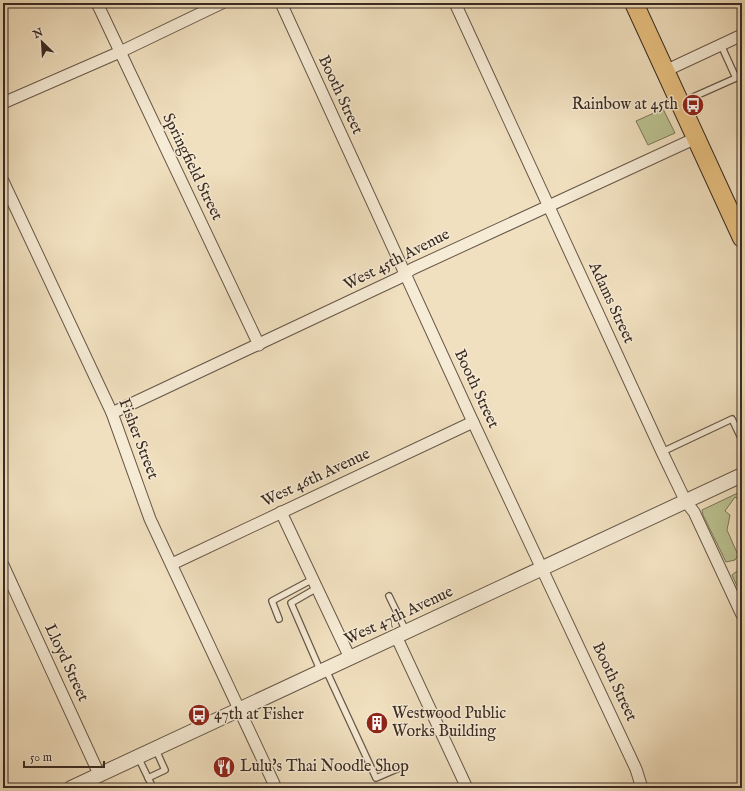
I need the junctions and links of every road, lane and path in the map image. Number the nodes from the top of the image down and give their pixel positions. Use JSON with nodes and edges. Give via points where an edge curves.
{"nodes":[{"id":1,"x":97,"y":3,"type":"edge"},
{"id":2,"x":222,"y":3,"type":"edge"},
{"id":3,"x":280,"y":3,"type":"edge"},
{"id":4,"x":455,"y":3,"type":"edge"},
{"id":5,"x":634,"y":3,"type":"edge"},
{"id":6,"x":742,"y":35,"type":"edge"},
{"id":7,"x":721,"y":45,"type":"junction"},
{"id":8,"x":120,"y":52,"type":"junction"},
{"id":9,"x":665,"y":71,"type":"junction"},
{"id":10,"x":3,"y":103,"type":"edge"},
{"id":11,"x":679,"y":103,"type":"junction"},
{"id":12,"x":696,"y":138,"type":"junction"},
{"id":13,"x":3,"y":181,"type":"edge"},
{"id":14,"x":548,"y":205,"type":"junction"},
{"id":15,"x":742,"y":238,"type":"edge"},
{"id":16,"x":405,"y":275,"type":"junction"},
{"id":17,"x":259,"y":345,"type":"junction"},
{"id":18,"x":112,"y":414,"type":"junction"},
{"id":19,"x":473,"y":422,"type":"junction"},
{"id":20,"x":742,"y":440,"type":"edge"},
{"id":21,"x":662,"y":452,"type":"junction"},
{"id":22,"x":742,"y":475,"type":"edge"},
{"id":23,"x":686,"y":502,"type":"junction"},
{"id":24,"x":281,"y":512,"type":"junction"},
{"id":25,"x":172,"y":564,"type":"junction"},
{"id":26,"x":3,"y":565,"type":"edge"},
{"id":27,"x":543,"y":568,"type":"junction"},
{"id":28,"x":315,"y":583,"type":"junction"},
{"id":29,"x":389,"y":596,"type":"dead end"},
{"id":30,"x":742,"y":615,"type":"edge"},
{"id":31,"x":279,"y":619,"type":"dead end"},
{"id":32,"x":401,"y":634,"type":"junction"},
{"id":33,"x":350,"y":658,"type":"junction"},
{"id":34,"x":323,"y":671,"type":"junction"},
{"id":35,"x":240,"y":710,"type":"junction"},
{"id":36,"x":155,"y":749,"type":"junction"},
{"id":37,"x":138,"y":757,"type":"junction"},
{"id":38,"x":399,"y":768,"type":"dead end"},
{"id":39,"x":99,"y":774,"type":"junction"},
{"id":40,"x":148,"y":778,"type":"junction"},
{"id":41,"x":272,"y":787,"type":"edge"},
{"id":42,"x":71,"y":788,"type":"edge"},
{"id":43,"x":153,"y":788,"type":"edge"},
{"id":44,"x":467,"y":788,"type":"edge"},
{"id":45,"x":642,"y":788,"type":"edge"}],
"edges":[{"from":1,"to":8,"type":"street","name":"Springfield Street"},
{"from":2,"to":8,"type":"street"},
{"from":3,"to":16,"type":"street","name":"Booth Street"},
{"from":4,"to":14,"type":"street","name":"Adams Street"},
{"from":5,"to":9,"type":"main road"},
{"from":6,"to":7,"type":"street"},
{"from":7,"to":9,"type":"street"},
{"from":7,"to":11,"type":"lane","via":[[736,78]]},
{"from":8,"to":10,"type":"street"},
{"from":8,"to":17,"type":"street","name":"Springfield Street"},
{"from":9,"to":11,"type":"main road"},
{"from":11,"to":12,"type":"main road"},
{"from":12,"to":14,"type":"street","name":"West 45th Avenue"},
{"from":12,"to":15,"type":"main road"},
{"from":13,"to":18,"type":"street","name":"Fisher Street"},
{"from":14,"to":16,"type":"street","name":"West 45th Avenue","via":[[412,269]]},
{"from":14,"to":21,"type":"street","name":"Adams Street"},
{"from":16,"to":17,"type":"street","name":"West 45th Avenue"},
{"from":16,"to":19,"type":"street","name":"Booth Street"},
{"from":17,"to":18,"type":"street","name":"West 45th Avenue"},
{"from":18,"to":25,"type":"street","name":"Fisher Street","via":[[150,519]]},
{"from":19,"to":24,"type":"street","name":"West 46th Avenue"},
{"from":19,"to":27,"type":"street","name":"Booth Street"},
{"from":20,"to":21,"type":"lane","via":[[732,419]]},
{"from":21,"to":23,"type":"street","name":"Adams Street"},
{"from":22,"to":23,"type":"street","name":"West 47th Avenue"},
{"from":23,"to":27,"type":"street","name":"West 47th Avenue"},
{"from":23,"to":30,"type":"street","name":"Adams Street","via":[[694,512]]},
{"from":24,"to":25,"type":"street","name":"West 46th Avenue"},
{"from":24,"to":28,"type":"street"},
{"from":25,"to":35,"type":"street","name":"Fisher Street"},
{"from":26,"to":39,"type":"street","name":"Lloyd Street"},
{"from":27,"to":32,"type":"street","name":"West 47th Avenue"},
{"from":27,"to":45,"type":"street","name":"Booth Street","via":[[636,768]]},
{"from":28,"to":31,"type":"lane","via":[[272,600]]},
{"from":28,"to":33,"type":"street"},
{"from":28,"to":34,"type":"lane","via":[[291,603]]},
{"from":29,"to":32,"type":"lane"},
{"from":32,"to":33,"type":"street","name":"West 47th Avenue"},
{"from":32,"to":44,"type":"street"},
{"from":33,"to":34,"type":"street","name":"West 47th Avenue"},
{"from":34,"to":35,"type":"street","name":"West 47th Avenue"},
{"from":34,"to":38,"type":"lane","via":[[376,778]]},
{"from":35,"to":36,"type":"street","name":"West 47th Avenue"},
{"from":35,"to":41,"type":"street","name":"Fisher Street"},
{"from":36,"to":37,"type":"street","name":"West 47th Avenue"},
{"from":36,"to":40,"type":"lane","via":[[165,770]]},
{"from":37,"to":39,"type":"street","name":"West 47th Avenue"},
{"from":37,"to":40,"type":"lane"},
{"from":39,"to":42,"type":"street","name":"West 47th Avenue"},
{"from":40,"to":43,"type":"lane"}]}
